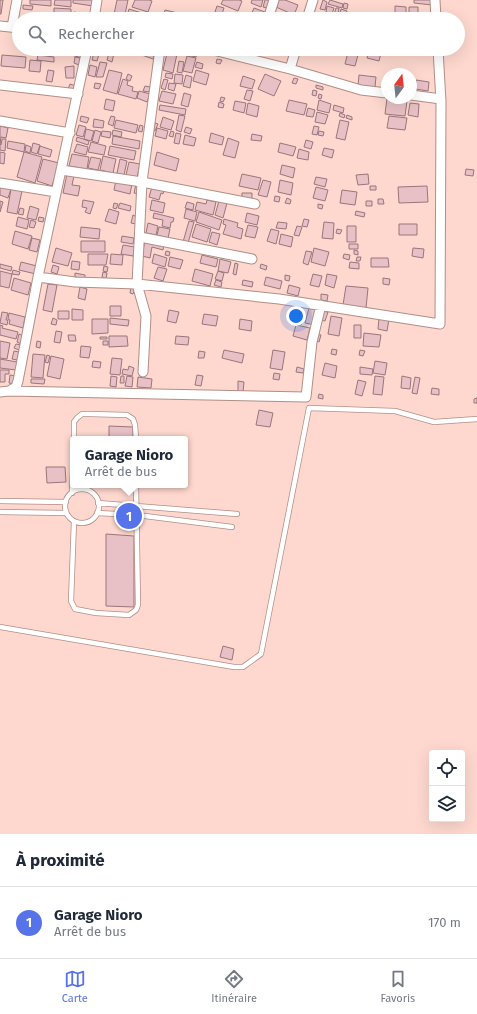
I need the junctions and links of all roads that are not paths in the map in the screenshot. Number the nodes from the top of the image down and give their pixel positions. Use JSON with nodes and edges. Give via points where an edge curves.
{"nodes":[{"id":1,"x":17,"y":0,"type":"edge"},
{"id":2,"x":97,"y":0,"type":"edge"},
{"id":3,"x":274,"y":0,"type":"edge"},
{"id":4,"x":313,"y":0,"type":"edge"},
{"id":5,"x":434,"y":0,"type":"edge"},
{"id":6,"x":17,"y":12,"type":"edge"},
{"id":7,"x":95,"y":12,"type":"edge"},
{"id":8,"x":270,"y":12,"type":"edge"},
{"id":9,"x":309,"y":12,"type":"edge"},
{"id":10,"x":435,"y":12,"type":"edge"},
{"id":11,"x":0,"y":26,"type":"edge"},
{"id":12,"x":12,"y":27,"type":"edge"},
{"id":13,"x":86,"y":56,"type":"edge"},
{"id":14,"x":159,"y":56,"type":"edge"},
{"id":15,"x":237,"y":56,"type":"edge"},
{"id":16,"x":294,"y":56,"type":"edge"},
{"id":17,"x":438,"y":56,"type":"edge"},
{"id":18,"x":290,"y":69,"type":"junction"},
{"id":19,"x":0,"y":84,"type":"edge"},
{"id":20,"x":381,"y":92,"type":"edge"},
{"id":21,"x":78,"y":94,"type":"junction"},
{"id":22,"x":417,"y":96,"type":"edge"},
{"id":23,"x":441,"y":98,"type":"junction"},
{"id":24,"x":0,"y":121,"type":"edge"},
{"id":25,"x":70,"y":133,"type":"junction"},
{"id":26,"x":61,"y":170,"type":"junction"},
{"id":27,"x":0,"y":182,"type":"edge"},
{"id":28,"x":142,"y":182,"type":"junction"},
{"id":29,"x":56,"y":192,"type":"junction"},
{"id":30,"x":255,"y":204,"type":"dead end"},
{"id":31,"x":140,"y":237,"type":"junction"},
{"id":32,"x":252,"y":260,"type":"dead end"},
{"id":33,"x":38,"y":277,"type":"junction"},
{"id":34,"x":137,"y":284,"type":"junction"},
{"id":35,"x":321,"y":305,"type":"junction"},
{"id":36,"x":143,"y":372,"type":"dead end"},
{"id":37,"x":5,"y":391,"type":"edge"},
{"id":38,"x":477,"y":419,"type":"edge"},
{"id":39,"x":74,"y":436,"type":"edge"},
{"id":40,"x":136,"y":436,"type":"edge"},
{"id":41,"x":72,"y":488,"type":"edge"},
{"id":42,"x":136,"y":488,"type":"edge"},
{"id":43,"x":72,"y":493,"type":"junction"},
{"id":44,"x":0,"y":501,"type":"edge"},
{"id":45,"x":66,"y":502,"type":"junction"},
{"id":46,"x":98,"y":503,"type":"junction"},
{"id":47,"x":136,"y":505,"type":"junction"},
{"id":48,"x":0,"y":512,"type":"edge"},
{"id":49,"x":66,"y":513,"type":"junction"},
{"id":50,"x":97,"y":513,"type":"junction"},
{"id":51,"x":237,"y":514,"type":"dead end"},
{"id":52,"x":136,"y":515,"type":"junction"},
{"id":53,"x":74,"y":521,"type":"junction"},
{"id":54,"x":232,"y":527,"type":"dead end"},
{"id":55,"x":0,"y":628,"type":"edge"}],
"edges":[{"from":1,"to":6,"type":"street"},
{"from":2,"to":7,"type":"street"},
{"from":3,"to":8,"type":"street"},
{"from":4,"to":9,"type":"street"},
{"from":5,"to":10,"type":"street"},
{"from":11,"to":12,"type":"street"},
{"from":13,"to":21,"type":"street"},
{"from":14,"to":28,"type":"street"},
{"from":15,"to":18,"type":"street"},
{"from":16,"to":18,"type":"street"},
{"from":17,"to":23,"type":"street"},
{"from":18,"to":20,"type":"street","via":[[361,90]]},
{"from":19,"to":21,"type":"street"},
{"from":21,"to":25,"type":"street"},
{"from":22,"to":23,"type":"street"},
{"from":23,"to":35,"type":"street","via":[[440,324]]},
{"from":24,"to":25,"type":"street"},
{"from":25,"to":26,"type":"street"},
{"from":26,"to":28,"type":"street"},
{"from":26,"to":29,"type":"street"},
{"from":27,"to":29,"type":"street"},
{"from":28,"to":30,"type":"street"},
{"from":28,"to":31,"type":"street"},
{"from":29,"to":33,"type":"street"},
{"from":31,"to":32,"type":"street"},
{"from":31,"to":34,"type":"street"},
{"from":33,"to":34,"type":"street","via":[[75,282]]},
{"from":33,"to":37,"type":"street","via":[[18,381],[16,387]]},
{"from":34,"to":35,"type":"street"},
{"from":34,"to":36,"type":"street","via":[[146,316]]},
{"from":35,"to":37,"type":"street","via":[[312,342],[306,397]]},
{"from":38,"to":55,"type":"lane","via":[[434,422],[395,411],[309,408],[261,654],[243,667]]},
{"from":39,"to":40,"type":"lane","via":[[74,422],[82,414],[90,414],[127,415],[136,425]]},
{"from":41,"to":43,"type":"lane"},
{"from":42,"to":47,"type":"lane"},
{"from":43,"to":45,"type":"lane"},
{"from":43,"to":46,"type":"lane","via":[[78,490],[88,491]]},
{"from":44,"to":45,"type":"lane"},
{"from":45,"to":49,"type":"lane"},
{"from":46,"to":47,"type":"lane"},
{"from":46,"to":50,"type":"lane"},
{"from":47,"to":51,"type":"lane"},
{"from":47,"to":52,"type":"lane"},
{"from":48,"to":49,"type":"lane"},
{"from":49,"to":53,"type":"lane"},
{"from":50,"to":52,"type":"lane"},
{"from":50,"to":53,"type":"lane","via":[[85,523]]},
{"from":52,"to":53,"type":"lane","via":[[138,605],[129,616],[75,609],[71,601]]},
{"from":52,"to":54,"type":"lane"}]}
